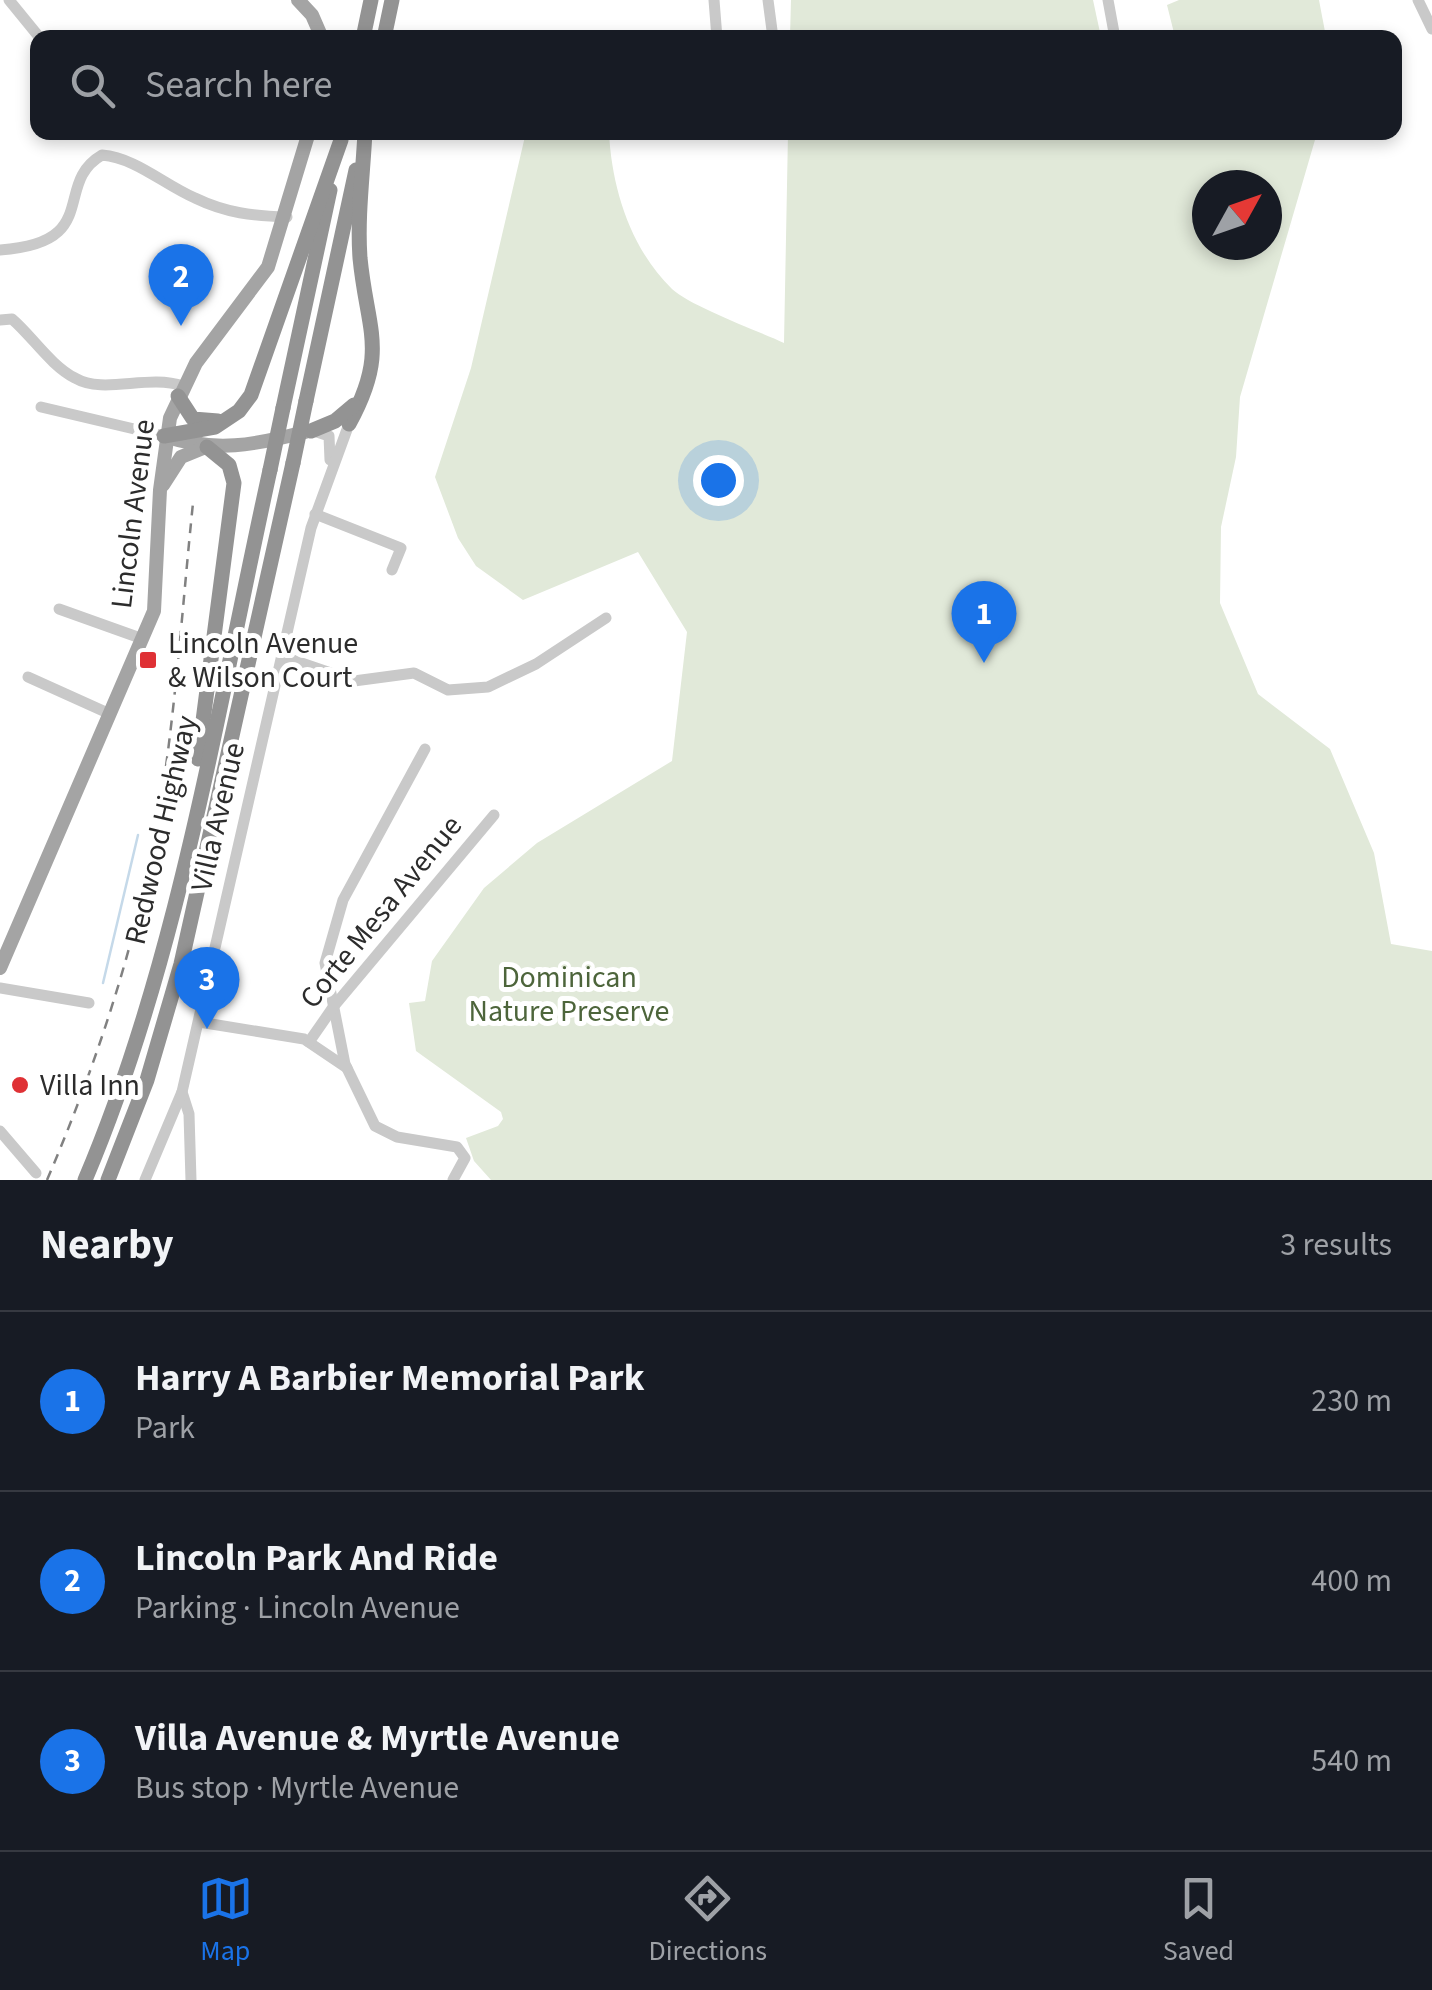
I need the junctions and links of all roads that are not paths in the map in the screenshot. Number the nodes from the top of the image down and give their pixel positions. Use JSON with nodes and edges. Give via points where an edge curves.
{"nodes":[{"id":1,"x":8,"y":0,"type":"edge"},
{"id":2,"x":298,"y":0,"type":"edge"},
{"id":3,"x":371,"y":0,"type":"edge"},
{"id":4,"x":392,"y":0,"type":"edge"},
{"id":5,"x":714,"y":0,"type":"edge"},
{"id":6,"x":768,"y":0,"type":"edge"},
{"id":7,"x":1108,"y":0,"type":"edge"},
{"id":8,"x":1418,"y":0,"type":"edge"},
{"id":9,"x":1432,"y":29,"type":"edge"},
{"id":10,"x":33,"y":30,"type":"edge"},
{"id":11,"x":319,"y":30,"type":"edge"},
{"id":12,"x":365,"y":30,"type":"edge"},
{"id":13,"x":386,"y":30,"type":"edge"},
{"id":14,"x":716,"y":30,"type":"edge"},
{"id":15,"x":772,"y":30,"type":"edge"},
{"id":16,"x":1114,"y":30,"type":"edge"},
{"id":17,"x":307,"y":140,"type":"edge"},
{"id":18,"x":341,"y":140,"type":"edge"},
{"id":19,"x":341,"y":140,"type":"edge"},
{"id":20,"x":362,"y":140,"type":"edge"},
{"id":21,"x":364,"y":140,"type":"edge"},
{"id":22,"x":287,"y":218,"type":"junction"},
{"id":23,"x":0,"y":250,"type":"edge"},
{"id":24,"x":0,"y":320,"type":"edge"},
{"id":25,"x":181,"y":391,"type":"junction"},
{"id":26,"x":364,"y":394,"type":"junction"},
{"id":27,"x":40,"y":408,"type":"dead end"},
{"id":28,"x":227,"y":420,"type":"junction"},
{"id":29,"x":349,"y":424,"type":"joint"},
{"id":30,"x":311,"y":431,"type":"junction"},
{"id":31,"x":164,"y":436,"type":"junction"},
{"id":32,"x":207,"y":447,"type":"junction"},
{"id":33,"x":329,"y":469,"type":"junction"},
{"id":34,"x":160,"y":490,"type":"junction"},
{"id":35,"x":316,"y":514,"type":"junction"},
{"id":36,"x":392,"y":570,"type":"dead end"},
{"id":37,"x":59,"y":608,"type":"dead end"},
{"id":38,"x":606,"y":618,"type":"dead end"},
{"id":39,"x":143,"y":639,"type":"junction"},
{"id":40,"x":284,"y":657,"type":"junction"},
{"id":41,"x":28,"y":677,"type":"dead end"},
{"id":42,"x":110,"y":714,"type":"junction"},
{"id":43,"x":425,"y":749,"type":"dead end"},
{"id":44,"x":494,"y":815,"type":"dead end"},
{"id":45,"x":193,"y":817,"type":"junction"},
{"id":46,"x":1,"y":965,"type":"edge"},
{"id":47,"x":0,"y":988,"type":"edge"},
{"id":48,"x":88,"y":1003,"type":"dead end"},
{"id":49,"x":334,"y":1006,"type":"junction"},
{"id":50,"x":199,"y":1022,"type":"junction"},
{"id":51,"x":308,"y":1042,"type":"junction"},
{"id":52,"x":347,"y":1068,"type":"junction"},
{"id":53,"x":182,"y":1092,"type":"junction"},
{"id":54,"x":0,"y":1131,"type":"edge"},
{"id":55,"x":36,"y":1172,"type":"dead end"},
{"id":56,"x":85,"y":1180,"type":"edge"},
{"id":57,"x":108,"y":1180,"type":"edge"},
{"id":58,"x":145,"y":1180,"type":"edge"},
{"id":59,"x":191,"y":1180,"type":"edge"},
{"id":60,"x":453,"y":1180,"type":"edge"}],
"edges":[{"from":1,"to":10,"type":"street"},
{"from":2,"to":11,"type":"main road"},
{"from":3,"to":12,"type":"highway"},
{"from":4,"to":13,"type":"highway"},
{"from":5,"to":14,"type":"street"},
{"from":6,"to":15,"type":"street"},
{"from":7,"to":16,"type":"street"},
{"from":8,"to":9,"type":"street"},
{"from":17,"to":22,"type":"main road","name":"Lincoln Avenue"},
{"from":18,"to":45,"type":"highway","name":"Redwood Highway","bridge":true},
{"from":19,"to":28,"type":"highway","via":[[254,389]]},
{"from":20,"to":57,"type":"highway","name":"Redwood Highway","bridge":true,"via":[[178,976]]},
{"from":21,"to":26,"type":"highway","via":[[360,254],[375,350]]},
{"from":22,"to":23,"type":"street","via":[[238,216],[127,160],[102,155],[91,161],[64,226],[50,240]]},
{"from":22,"to":25,"type":"main road","name":"Lincoln Avenue","via":[[268,267]]},
{"from":24,"to":25,"type":"street","via":[[12,319],[79,381],[156,380]]},
{"from":25,"to":28,"type":"highway","via":[[184,412],[196,420]]},
{"from":25,"to":31,"type":"main road","name":"Lincoln Avenue"},
{"from":26,"to":29,"type":"highway"},
{"from":26,"to":30,"type":"highway","via":[[336,421]]},
{"from":27,"to":31,"type":"street"},
{"from":28,"to":31,"type":"highway"},
{"from":29,"to":33,"type":"street","name":"Villa Avenue"},
{"from":30,"to":32,"type":"main road","via":[[252,446]]},
{"from":30,"to":33,"type":"street","via":[[330,439]]},
{"from":31,"to":32,"type":"main road"},
{"from":31,"to":34,"type":"main road","name":"Lincoln Avenue"},
{"from":32,"to":34,"type":"main road","via":[[180,457]]},
{"from":32,"to":45,"type":"highway","via":[[229,465],[234,483]]},
{"from":33,"to":35,"type":"street","name":"Villa Avenue"},
{"from":34,"to":39,"type":"main road","name":"Lincoln Avenue","via":[[154,611]]},
{"from":35,"to":36,"type":"street","via":[[401,548]]},
{"from":35,"to":40,"type":"street","name":"Villa Avenue"},
{"from":37,"to":39,"type":"street"},
{"from":38,"to":40,"type":"street","via":[[488,687],[448,690],[414,672],[354,681]]},
{"from":39,"to":42,"type":"main road","name":"Lincoln Avenue"},
{"from":40,"to":50,"type":"street","name":"Villa Avenue"},
{"from":41,"to":42,"type":"street"},
{"from":42,"to":46,"type":"main road","name":"Lincoln Avenue"},
{"from":43,"to":49,"type":"street","via":[[343,900],[324,963]]},
{"from":44,"to":49,"type":"street","name":"Corte Mesa Avenue"},
{"from":45,"to":56,"type":"highway","name":"Redwood Highway","via":[[139,1034]]},
{"from":47,"to":48,"type":"street"},
{"from":49,"to":51,"type":"street","name":"Corte Mesa Avenue"},
{"from":49,"to":52,"type":"street"},
{"from":50,"to":51,"type":"street"},
{"from":50,"to":53,"type":"street","name":"Villa Avenue"},
{"from":51,"to":52,"type":"street"},
{"from":52,"to":60,"type":"street","via":[[376,1126],[397,1137],[457,1147],[465,1158]]},
{"from":53,"to":58,"type":"street"},
{"from":53,"to":59,"type":"street","name":"Villa Avenue"},
{"from":54,"to":55,"type":"street"}]}
